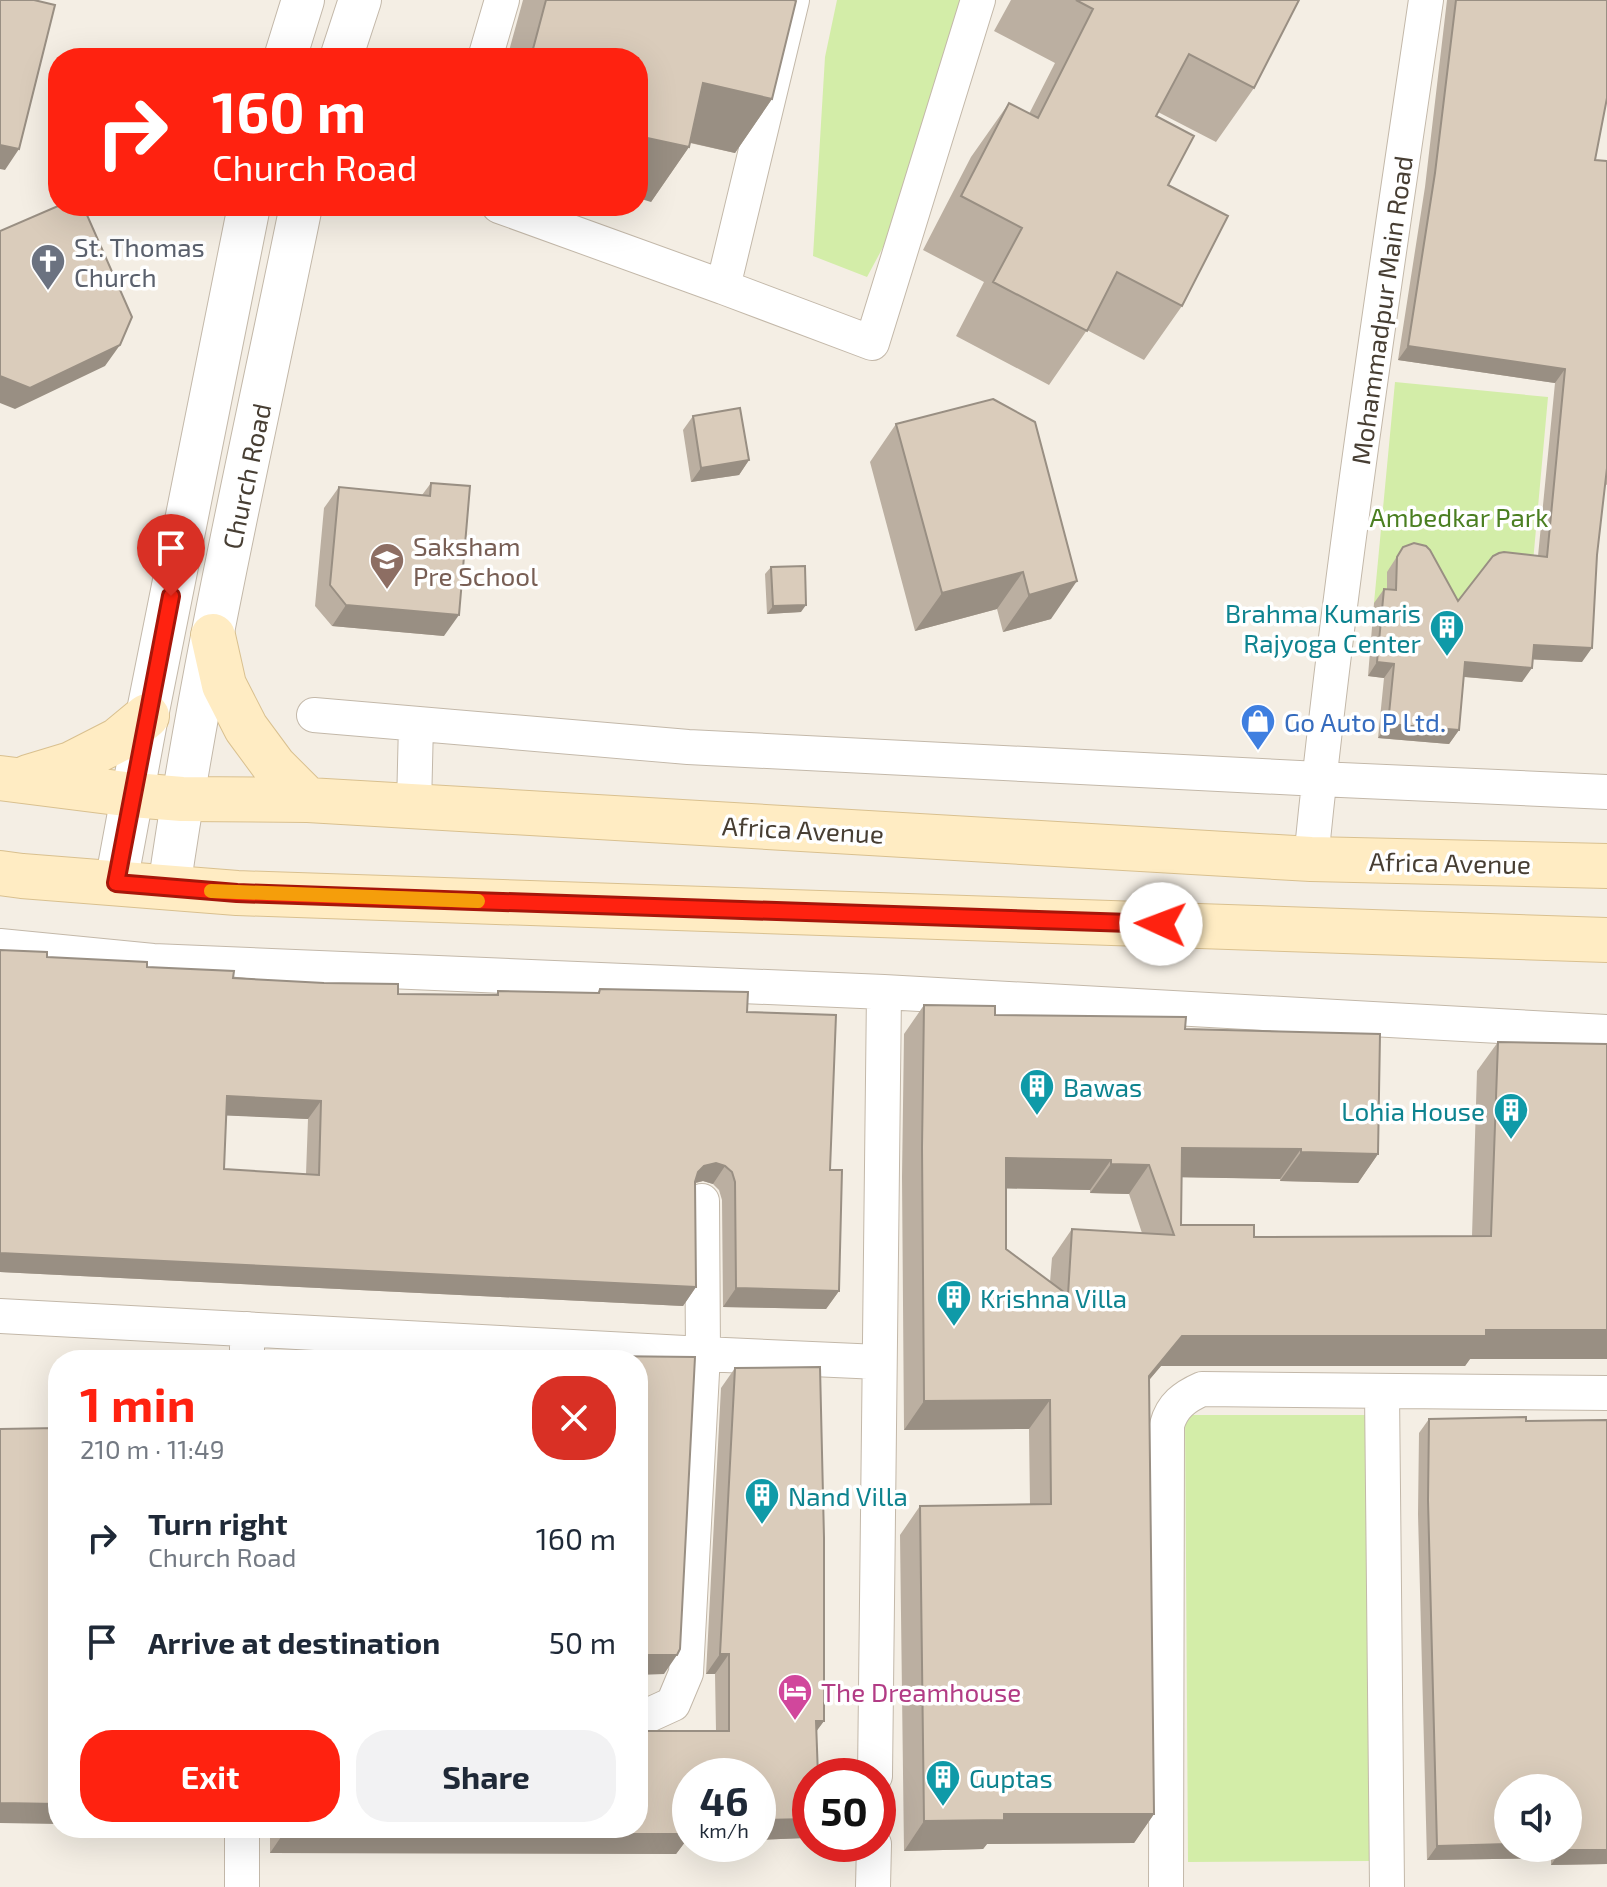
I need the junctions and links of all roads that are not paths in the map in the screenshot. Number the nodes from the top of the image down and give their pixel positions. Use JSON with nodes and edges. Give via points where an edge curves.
{"nodes":[{"id":1,"x":303,"y":0,"type":"edge"},
{"id":2,"x":360,"y":0,"type":"edge"},
{"id":3,"x":502,"y":0,"type":"edge"},
{"id":4,"x":792,"y":0,"type":"edge"},
{"id":5,"x":978,"y":0,"type":"edge"},
{"id":6,"x":1426,"y":0,"type":"edge"},
{"id":7,"x":288,"y":48,"type":"edge"},
{"id":8,"x":344,"y":48,"type":"edge"},
{"id":9,"x":488,"y":48,"type":"edge"},
{"id":10,"x":247,"y":216,"type":"edge"},
{"id":11,"x":299,"y":216,"type":"edge"},
{"id":12,"x":527,"y":216,"type":"edge"},
{"id":13,"x":723,"y":287,"type":"junction"},
{"id":14,"x":213,"y":636,"type":"junction"},
{"id":15,"x":314,"y":715,"type":"dead end"},
{"id":16,"x":147,"y":716,"type":"junction"},
{"id":17,"x":416,"y":724,"type":"junction"},
{"id":18,"x":9,"y":779,"type":"edge"},
{"id":19,"x":1319,"y":779,"type":"junction"},
{"id":20,"x":1607,"y":792,"type":"edge"},
{"id":21,"x":133,"y":795,"type":"junction"},
{"id":22,"x":182,"y":799,"type":"junction"},
{"id":23,"x":308,"y":800,"type":"junction"},
{"id":24,"x":414,"y":806,"type":"junction"},
{"id":25,"x":1311,"y":859,"type":"junction"},
{"id":26,"x":1607,"y":866,"type":"edge"},
{"id":27,"x":0,"y":873,"type":"edge"},
{"id":28,"x":116,"y":883,"type":"junction"},
{"id":29,"x":169,"y":888,"type":"junction"},
{"id":30,"x":1607,"y":940,"type":"edge"},
{"id":31,"x":0,"y":946,"type":"edge"},
{"id":32,"x":884,"y":992,"type":"junction"},
{"id":33,"x":1607,"y":1032,"type":"edge"},
{"id":34,"x":702,"y":1201,"type":"dead end"},
{"id":35,"x":0,"y":1316,"type":"edge"},
{"id":36,"x":247,"y":1344,"type":"edge"},
{"id":37,"x":469,"y":1350,"type":"edge"},
{"id":38,"x":648,"y":1354,"type":"edge"},
{"id":39,"x":703,"y":1354,"type":"junction"},
{"id":40,"x":879,"y":1362,"type":"junction"},
{"id":41,"x":1382,"y":1391,"type":"junction"},
{"id":42,"x":1607,"y":1393,"type":"edge"},
{"id":43,"x":648,"y":1715,"type":"edge"},
{"id":44,"x":875,"y":1758,"type":"edge"},
{"id":45,"x":242,"y":1838,"type":"edge"},
{"id":46,"x":874,"y":1862,"type":"edge"},
{"id":47,"x":242,"y":1887,"type":"edge"},
{"id":48,"x":873,"y":1887,"type":"edge"},
{"id":49,"x":1166,"y":1887,"type":"edge"},
{"id":50,"x":1387,"y":1887,"type":"edge"}],
"edges":[{"from":1,"to":7,"type":"street"},
{"from":2,"to":8,"type":"street"},
{"from":3,"to":9,"type":"street"},
{"from":4,"to":13,"type":"street"},
{"from":5,"to":13,"type":"street","via":[[872,343]]},
{"from":6,"to":19,"type":"street","name":"Mohammadpur Main Road","via":[[1370,377]]},
{"from":10,"to":16,"type":"street","name":"Church Road"},
{"from":11,"to":14,"type":"street","name":"Church Road"},
{"from":12,"to":13,"type":"street"},
{"from":14,"to":22,"type":"street","name":"Church Road"},
{"from":14,"to":23,"type":"main road","via":[[224,685],[246,728]]},
{"from":15,"to":17,"type":"street"},
{"from":16,"to":18,"type":"main road","via":[[118,740],[71,764]]},
{"from":16,"to":21,"type":"street","name":"Church Road"},
{"from":17,"to":19,"type":"street","via":[[688,747]]},
{"from":17,"to":24,"type":"street"},
{"from":18,"to":21,"type":"main road","name":"Africa Avenue"},
{"from":19,"to":20,"type":"street"},
{"from":19,"to":25,"type":"street","name":"Mohammadpur Main Road"},
{"from":21,"to":22,"type":"main road","name":"Africa Avenue"},
{"from":21,"to":28,"type":"street","name":"Church Road"},
{"from":22,"to":23,"type":"main road","name":"Africa Avenue"},
{"from":22,"to":29,"type":"street","name":"Church Road"},
{"from":23,"to":24,"type":"main road","name":"Africa Avenue"},
{"from":24,"to":25,"type":"main road","name":"Africa Avenue"},
{"from":25,"to":26,"type":"main road","name":"Africa Avenue"},
{"from":27,"to":28,"type":"main road"},
{"from":28,"to":29,"type":"main road"},
{"from":29,"to":30,"type":"main road"},
{"from":31,"to":32,"type":"street","via":[[153,961]]},
{"from":32,"to":33,"type":"street"},
{"from":32,"to":40,"type":"street"},
{"from":34,"to":39,"type":"street"},
{"from":35,"to":36,"type":"street"},
{"from":36,"to":37,"type":"street"},
{"from":38,"to":39,"type":"street"},
{"from":39,"to":40,"type":"street"},
{"from":39,"to":43,"type":"street","via":[[686,1673],[673,1704]]},
{"from":40,"to":44,"type":"street"},
{"from":41,"to":42,"type":"street"},
{"from":41,"to":49,"type":"street","via":[[1202,1389],[1171,1412]]},
{"from":41,"to":50,"type":"street"},
{"from":45,"to":47,"type":"street"},
{"from":46,"to":48,"type":"street"}]}
